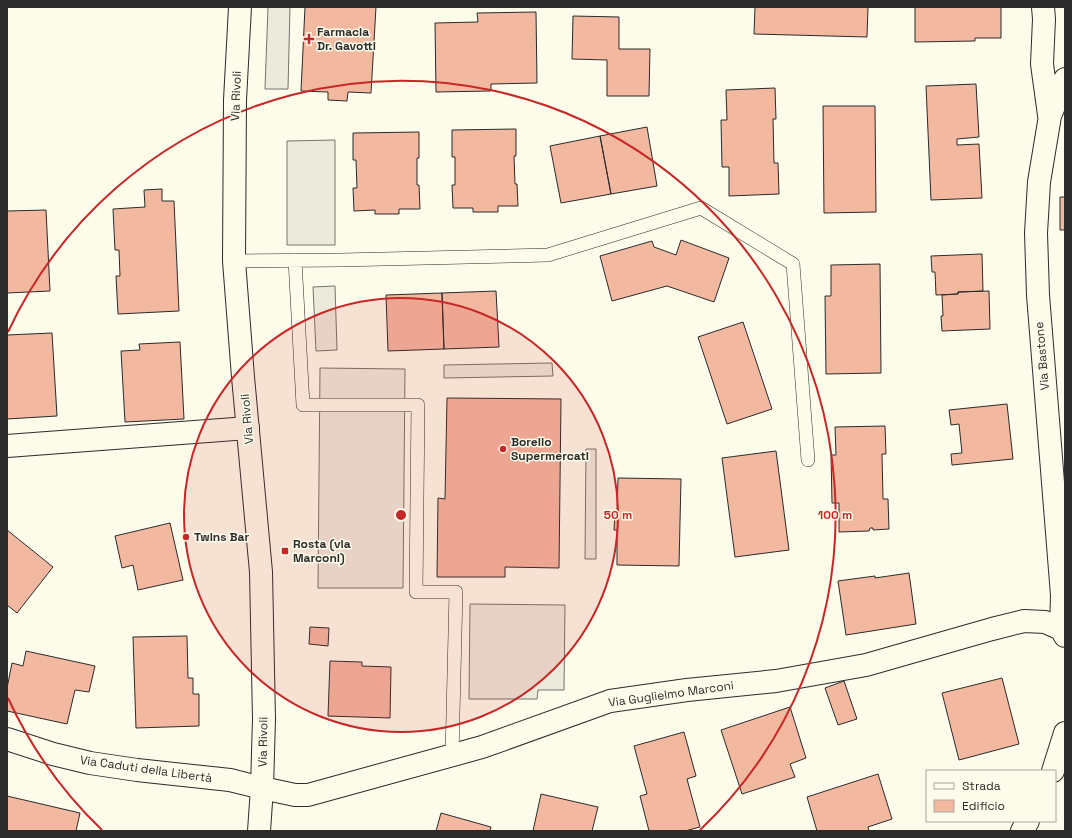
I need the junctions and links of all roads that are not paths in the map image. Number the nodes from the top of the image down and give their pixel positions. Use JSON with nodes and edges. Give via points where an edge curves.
{"nodes":[{"id":1,"x":240,"y":7,"type":"edge"},
{"id":2,"x":1043,"y":7,"type":"edge"},
{"id":3,"x":1065,"y":79,"type":"edge"},
{"id":4,"x":1050,"y":116,"type":"junction"},
{"id":5,"x":295,"y":260,"type":"junction"},
{"id":6,"x":234,"y":261,"type":"junction"},
{"id":7,"x":248,"y":428,"type":"junction"},
{"id":8,"x":7,"y":446,"type":"edge"},
{"id":9,"x":808,"y":460,"type":"dead end"},
{"id":10,"x":1059,"y":484,"type":"edge"},
{"id":11,"x":1063,"y":632,"type":"edge"},
{"id":12,"x":1065,"y":733,"type":"edge"},
{"id":13,"x":7,"y":739,"type":"edge"},
{"id":14,"x":452,"y":755,"type":"junction"},
{"id":15,"x":1053,"y":770,"type":"edge"},
{"id":16,"x":262,"y":788,"type":"junction"},
{"id":17,"x":1027,"y":822,"type":"edge"},
{"id":18,"x":259,"y":831,"type":"edge"},
{"id":19,"x":1022,"y":831,"type":"edge"}],
"edges":[{"from":1,"to":6,"type":"street","name":"Via Rivoli","via":[[235,100]]},
{"from":2,"to":4,"type":"street","via":[[1042,64]]},
{"from":3,"to":4,"type":"street","name":"Via Bastone"},
{"from":4,"to":10,"type":"street","name":"Via Bastone","via":[[1039,182],[1036,233],[1038,295]]},
{"from":5,"to":6,"type":"lane"},
{"from":5,"to":9,"type":"lane","via":[[548,255],[702,208],[793,264]]},
{"from":5,"to":14,"type":"lane","via":[[303,405],[418,405],[416,592],[456,592]]},
{"from":6,"to":7,"type":"street","name":"Via Rivoli"},
{"from":7,"to":8,"type":"street"},
{"from":7,"to":16,"type":"street","name":"Via Rivoli","via":[[261,572],[264,719]]},
{"from":10,"to":11,"type":"street","name":"Via Bastone"},
{"from":11,"to":14,"type":"street","name":"Via Guglielmo Marconi","via":[[1045,622],[1024,621],[866,665],[776,681],[610,701],[482,747]]},
{"from":12,"to":15,"type":"street"},
{"from":13,"to":16,"type":"street","name":"Via Caduti della Libertà","via":[[90,763],[230,780]]},
{"from":14,"to":16,"type":"street","name":"Via Guglielmo Marconi","via":[[308,795]]},
{"from":16,"to":18,"type":"street","name":"Via Rivoli"},
{"from":17,"to":19,"type":"street"}]}
